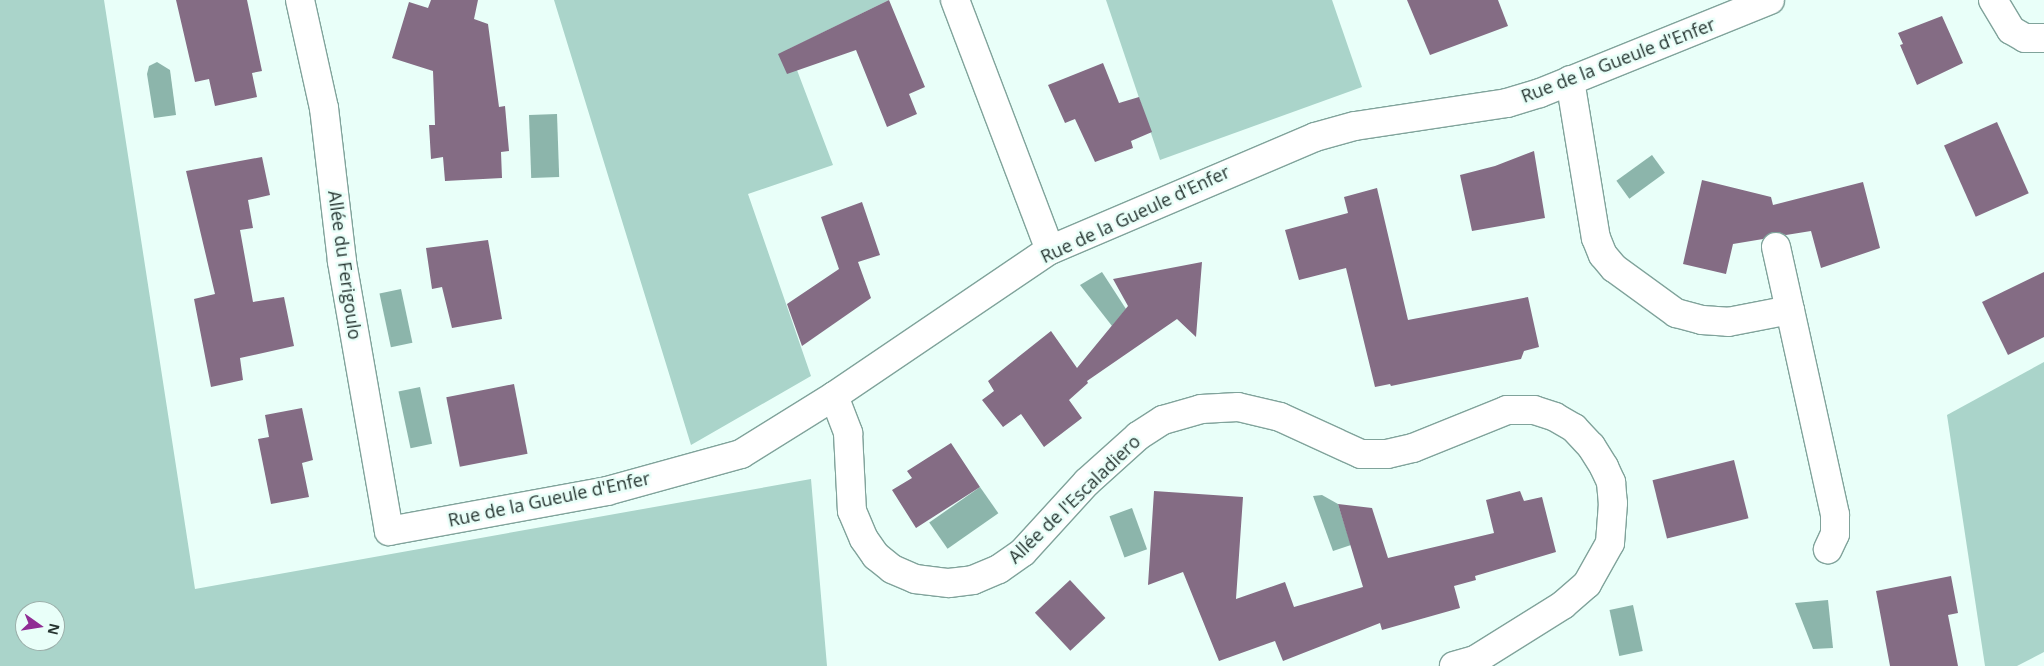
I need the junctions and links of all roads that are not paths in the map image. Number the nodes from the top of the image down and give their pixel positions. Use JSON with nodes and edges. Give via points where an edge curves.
{"nodes":[{"id":1,"x":300,"y":0,"type":"edge"},
{"id":2,"x":955,"y":0,"type":"edge"},
{"id":3,"x":1770,"y":0,"type":"edge"},
{"id":4,"x":1993,"y":0,"type":"edge"},
{"id":5,"x":2044,"y":38,"type":"edge"},
{"id":6,"x":1570,"y":80,"type":"junction"},
{"id":7,"x":1776,"y":247,"type":"dead end"},
{"id":8,"x":1050,"y":250,"type":"junction"},
{"id":9,"x":1790,"y":310,"type":"junction"},
{"id":10,"x":834,"y":396,"type":"junction"},
{"id":11,"x":388,"y":531,"type":"joint"},
{"id":12,"x":1828,"y":549,"type":"dead end"},
{"id":13,"x":1454,"y":666,"type":"edge"}],
"edges":[{"from":1,"to":11,"type":"street","name":"Allée du Ferigoulo","via":[[324,108],[342,262]]},
{"from":2,"to":8,"type":"street"},
{"from":3,"to":6,"type":"street","name":"Rue de la Gueule d'Enfer"},
{"from":4,"to":5,"type":"street","via":[[2011,30],[2025,38]]},
{"from":6,"to":8,"type":"street","name":"Rue de la Gueule d'Enfer","via":[[1507,103],[1360,125],[1315,137]]},
{"from":6,"to":9,"type":"street","via":[[1596,238],[1603,255],[1614,268],[1676,313],[1702,320],[1728,322]]},
{"from":7,"to":9,"type":"street"},
{"from":8,"to":10,"type":"street","name":"Rue de la Gueule d'Enfer"},
{"from":9,"to":12,"type":"street","via":[[1835,516],[1835,534]]},
{"from":10,"to":11,"type":"street","name":"Rue de la Gueule d'Enfer","via":[[741,454],[607,491]]},
{"from":10,"to":13,"type":"street","name":"Allée de l'Escaladiero","via":[[848,433],[852,511],[864,539],[876,556],[892,569],[915,579],[949,583],[973,580],[999,569],[1023,552],[1087,482],[1132,441],[1163,420],[1201,409],[1238,407],[1280,418],[1361,454],[1387,454],[1413,448],[1507,410],[1534,410],[1554,417],[1574,428],[1591,446],[1611,482],[1610,543],[1587,584],[1563,605],[1475,660]]}]}
